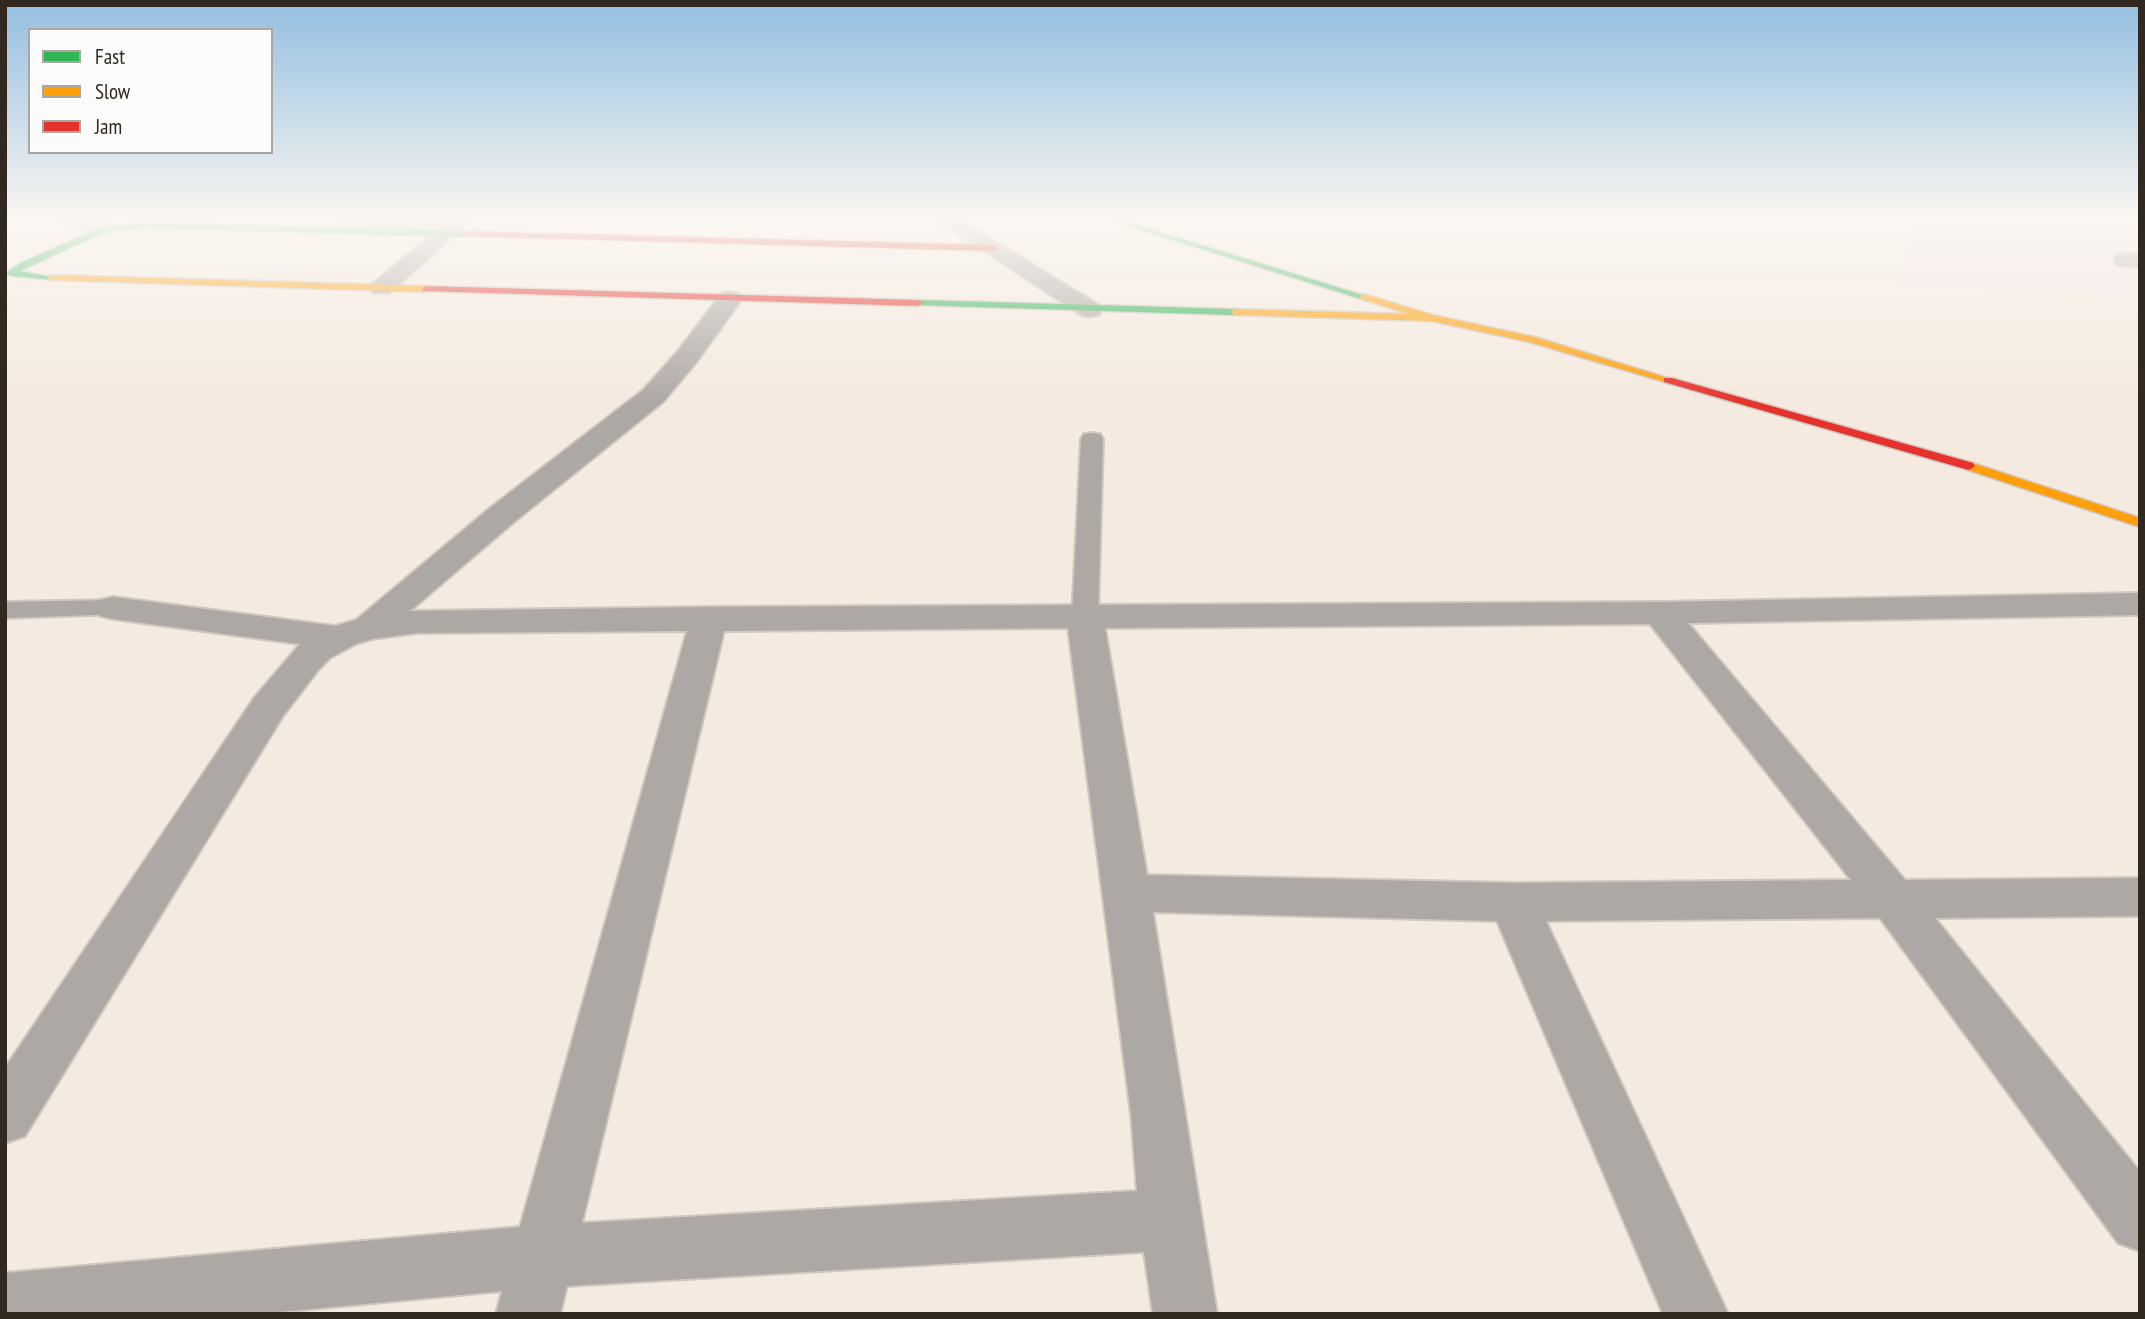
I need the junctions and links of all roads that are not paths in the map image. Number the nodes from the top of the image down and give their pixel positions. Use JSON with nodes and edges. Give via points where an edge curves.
{"nodes":[{"id":1,"x":145,"y":281,"type":"edge"},
{"id":2,"x":390,"y":281,"type":"edge"},
{"id":3,"x":1044,"y":281,"type":"edge"},
{"id":4,"x":1309,"y":281,"type":"edge"},
{"id":5,"x":381,"y":288,"type":"junction"},
{"id":6,"x":730,"y":299,"type":"junction"},
{"id":7,"x":1090,"y":310,"type":"junction"},
{"id":8,"x":1431,"y":318,"type":"junction"},
{"id":9,"x":1092,"y":439,"type":"dead end"},
{"id":10,"x":2140,"y":523,"type":"edge"},
{"id":11,"x":2140,"y":604,"type":"edge"},
{"id":12,"x":113,"y":608,"type":"joint"},
{"id":13,"x":5,"y":610,"type":"edge"},
{"id":14,"x":1660,"y":613,"type":"junction"},
{"id":15,"x":1085,"y":617,"type":"junction"},
{"id":16,"x":709,"y":618,"type":"junction"},
{"id":17,"x":354,"y":633,"type":"junction"},
{"id":18,"x":1127,"y":894,"type":"junction"},
{"id":19,"x":2140,"y":897,"type":"edge"},
{"id":20,"x":1892,"y":898,"type":"junction"},
{"id":21,"x":1513,"y":902,"type":"junction"},
{"id":22,"x":5,"y":1117,"type":"edge"},
{"id":23,"x":1170,"y":1220,"type":"junction"},
{"id":24,"x":2140,"y":1221,"type":"edge"},
{"id":25,"x":544,"y":1255,"type":"junction"},
{"id":26,"x":5,"y":1305,"type":"edge"},
{"id":27,"x":528,"y":1314,"type":"edge"},
{"id":28,"x":1185,"y":1314,"type":"edge"},
{"id":29,"x":1696,"y":1314,"type":"edge"}],
"edges":[{"from":1,"to":5,"type":"street"},
{"from":2,"to":5,"type":"street"},
{"from":3,"to":7,"type":"street"},
{"from":4,"to":8,"type":"street"},
{"from":5,"to":6,"type":"street"},
{"from":6,"to":7,"type":"street"},
{"from":6,"to":17,"type":"street","via":[[653,396]]},
{"from":7,"to":8,"type":"street"},
{"from":8,"to":10,"type":"street","via":[[1625,366],[2000,475]]},
{"from":9,"to":15,"type":"lane"},
{"from":11,"to":14,"type":"street"},
{"from":12,"to":13,"type":"lane"},
{"from":12,"to":17,"type":"street"},
{"from":14,"to":15,"type":"street"},
{"from":14,"to":20,"type":"street"},
{"from":15,"to":16,"type":"street"},
{"from":15,"to":18,"type":"street"},
{"from":16,"to":17,"type":"street","via":[[416,622]]},
{"from":16,"to":25,"type":"street"},
{"from":17,"to":22,"type":"street","via":[[307,658],[268,708]]},
{"from":18,"to":21,"type":"street"},
{"from":18,"to":23,"type":"street"},
{"from":19,"to":20,"type":"street"},
{"from":20,"to":21,"type":"street"},
{"from":20,"to":24,"type":"street"},
{"from":21,"to":29,"type":"street"},
{"from":23,"to":25,"type":"street"},
{"from":23,"to":28,"type":"street"},
{"from":25,"to":26,"type":"street"},
{"from":25,"to":27,"type":"street"}]}
